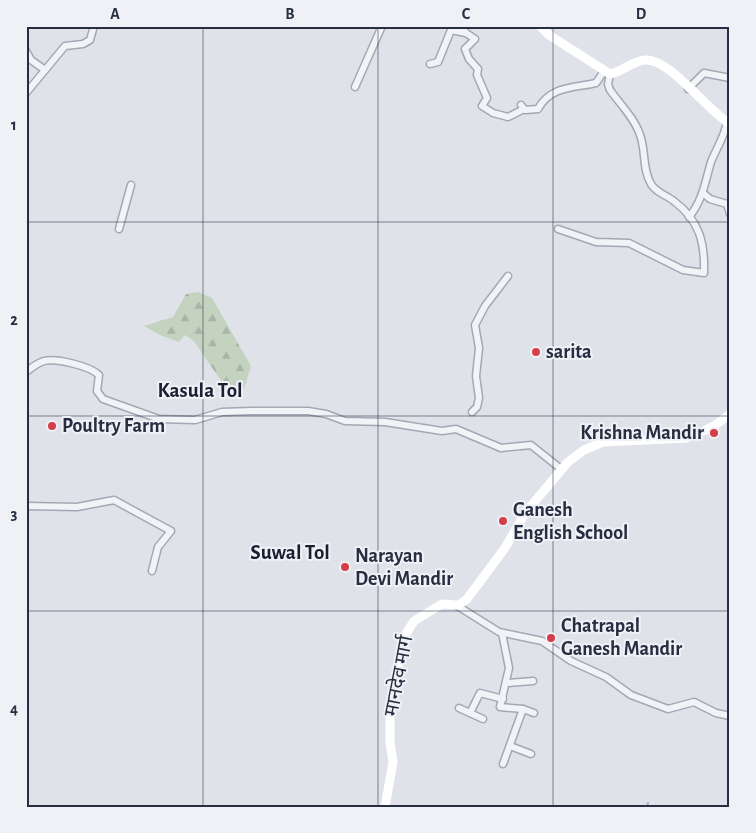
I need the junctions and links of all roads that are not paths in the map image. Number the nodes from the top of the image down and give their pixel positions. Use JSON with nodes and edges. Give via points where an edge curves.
{"nodes":[{"id":1,"x":94,"y":26,"type":"edge"},
{"id":2,"x":382,"y":26,"type":"edge"},
{"id":3,"x":460,"y":26,"type":"edge"},
{"id":4,"x":540,"y":26,"type":"edge"},
{"id":5,"x":466,"y":33,"type":"junction"},
{"id":6,"x":26,"y":51,"type":"edge"},
{"id":7,"x":430,"y":64,"type":"dead end"},
{"id":8,"x":45,"y":70,"type":"junction"},
{"id":9,"x":607,"y":73,"type":"junction"},
{"id":10,"x":730,"y":78,"type":"edge"},
{"id":11,"x":355,"y":87,"type":"dead end"},
{"id":12,"x":688,"y":89,"type":"junction"},
{"id":13,"x":26,"y":93,"type":"edge"},
{"id":14,"x":728,"y":123,"type":"edge"},
{"id":15,"x":131,"y":185,"type":"dead end"},
{"id":16,"x":703,"y":193,"type":"junction"},
{"id":17,"x":730,"y":214,"type":"edge"},
{"id":18,"x":689,"y":217,"type":"junction"},
{"id":19,"x":119,"y":229,"type":"dead end"},
{"id":20,"x":558,"y":229,"type":"dead end"},
{"id":21,"x":508,"y":276,"type":"dead end"},
{"id":22,"x":26,"y":372,"type":"edge"},
{"id":23,"x":472,"y":412,"type":"dead end"},
{"id":24,"x":730,"y":414,"type":"edge"},
{"id":25,"x":561,"y":470,"type":"junction"},
{"id":26,"x":26,"y":506,"type":"edge"},
{"id":27,"x":152,"y":571,"type":"dead end"},
{"id":28,"x":454,"y":604,"type":"junction"},
{"id":29,"x":502,"y":633,"type":"junction"},
{"id":30,"x":533,"y":681,"type":"dead end"},
{"id":31,"x":507,"y":683,"type":"junction"},
{"id":32,"x":503,"y":699,"type":"junction"},
{"id":33,"x":459,"y":708,"type":"dead end"},
{"id":34,"x":523,"y":709,"type":"junction"},
{"id":35,"x":470,"y":713,"type":"junction"},
{"id":36,"x":534,"y":713,"type":"dead end"},
{"id":37,"x":730,"y":716,"type":"edge"},
{"id":38,"x":483,"y":719,"type":"dead end"},
{"id":39,"x":510,"y":746,"type":"junction"},
{"id":40,"x":531,"y":754,"type":"dead end"},
{"id":41,"x":503,"y":764,"type":"dead end"},
{"id":42,"x":386,"y":807,"type":"edge"}],
"edges":[{"from":1,"to":8,"type":"street","via":[[90,40],[65,46]]},
{"from":2,"to":11,"type":"street"},
{"from":3,"to":5,"type":"street"},
{"from":4,"to":9,"type":"main road"},
{"from":5,"to":7,"type":"street","via":[[451,30],[438,62]]},
{"from":5,"to":9,"type":"street","via":[[475,39],[465,49],[478,69],[477,75],[487,98],[482,106],[493,113],[508,117],[522,107],[538,109],[548,94],[596,82]]},
{"from":6,"to":8,"type":"street","via":[[31,60]]},
{"from":8,"to":13,"type":"street"},
{"from":9,"to":12,"type":"main road","via":[[650,60],[662,64]]},
{"from":9,"to":18,"type":"street","via":[[610,90],[640,133],[646,172],[652,185],[676,202]]},
{"from":10,"to":12,"type":"street","via":[[704,73]]},
{"from":12,"to":14,"type":"main road"},
{"from":14,"to":16,"type":"street","via":[[711,163]]},
{"from":15,"to":19,"type":"street"},
{"from":16,"to":17,"type":"street","via":[[710,199],[727,204]]},
{"from":16,"to":18,"type":"street"},
{"from":18,"to":20,"type":"street","via":[[700,234],[705,251],[704,274],[683,270],[629,243],[596,242]]},
{"from":21,"to":23,"type":"street","via":[[475,325],[480,348],[476,376],[479,401]]},
{"from":22,"to":25,"type":"street","via":[[40,362],[51,360],[95,371],[99,374],[97,391],[103,399],[158,419],[195,420],[222,412],[308,411],[345,421],[385,422],[442,431],[453,428],[495,447],[531,445]]},
{"from":24,"to":25,"type":"main road","name":"मानदेव मार्ग","via":[[714,426],[687,438],[594,444]]},
{"from":25,"to":28,"type":"main road","name":"मानदेव मार्ग","via":[[525,513],[484,579],[467,599]]},
{"from":26,"to":27,"type":"street","via":[[77,507],[114,500],[171,531],[158,547]]},
{"from":28,"to":29,"type":"street"},
{"from":28,"to":42,"type":"main road","name":"मानदेव मार्ग","via":[[442,604],[414,621],[404,637],[390,707],[393,762]]},
{"from":29,"to":31,"type":"street","via":[[509,668]]},
{"from":29,"to":37,"type":"street","via":[[542,641],[631,695],[668,709],[694,702]]},
{"from":30,"to":31,"type":"street"},
{"from":31,"to":32,"type":"street"},
{"from":32,"to":34,"type":"street","via":[[500,707]]},
{"from":32,"to":35,"type":"street","via":[[480,693]]},
{"from":33,"to":35,"type":"street"},
{"from":34,"to":36,"type":"street"},
{"from":34,"to":39,"type":"street"},
{"from":35,"to":38,"type":"street"},
{"from":39,"to":40,"type":"street"},
{"from":39,"to":41,"type":"street"}]}
